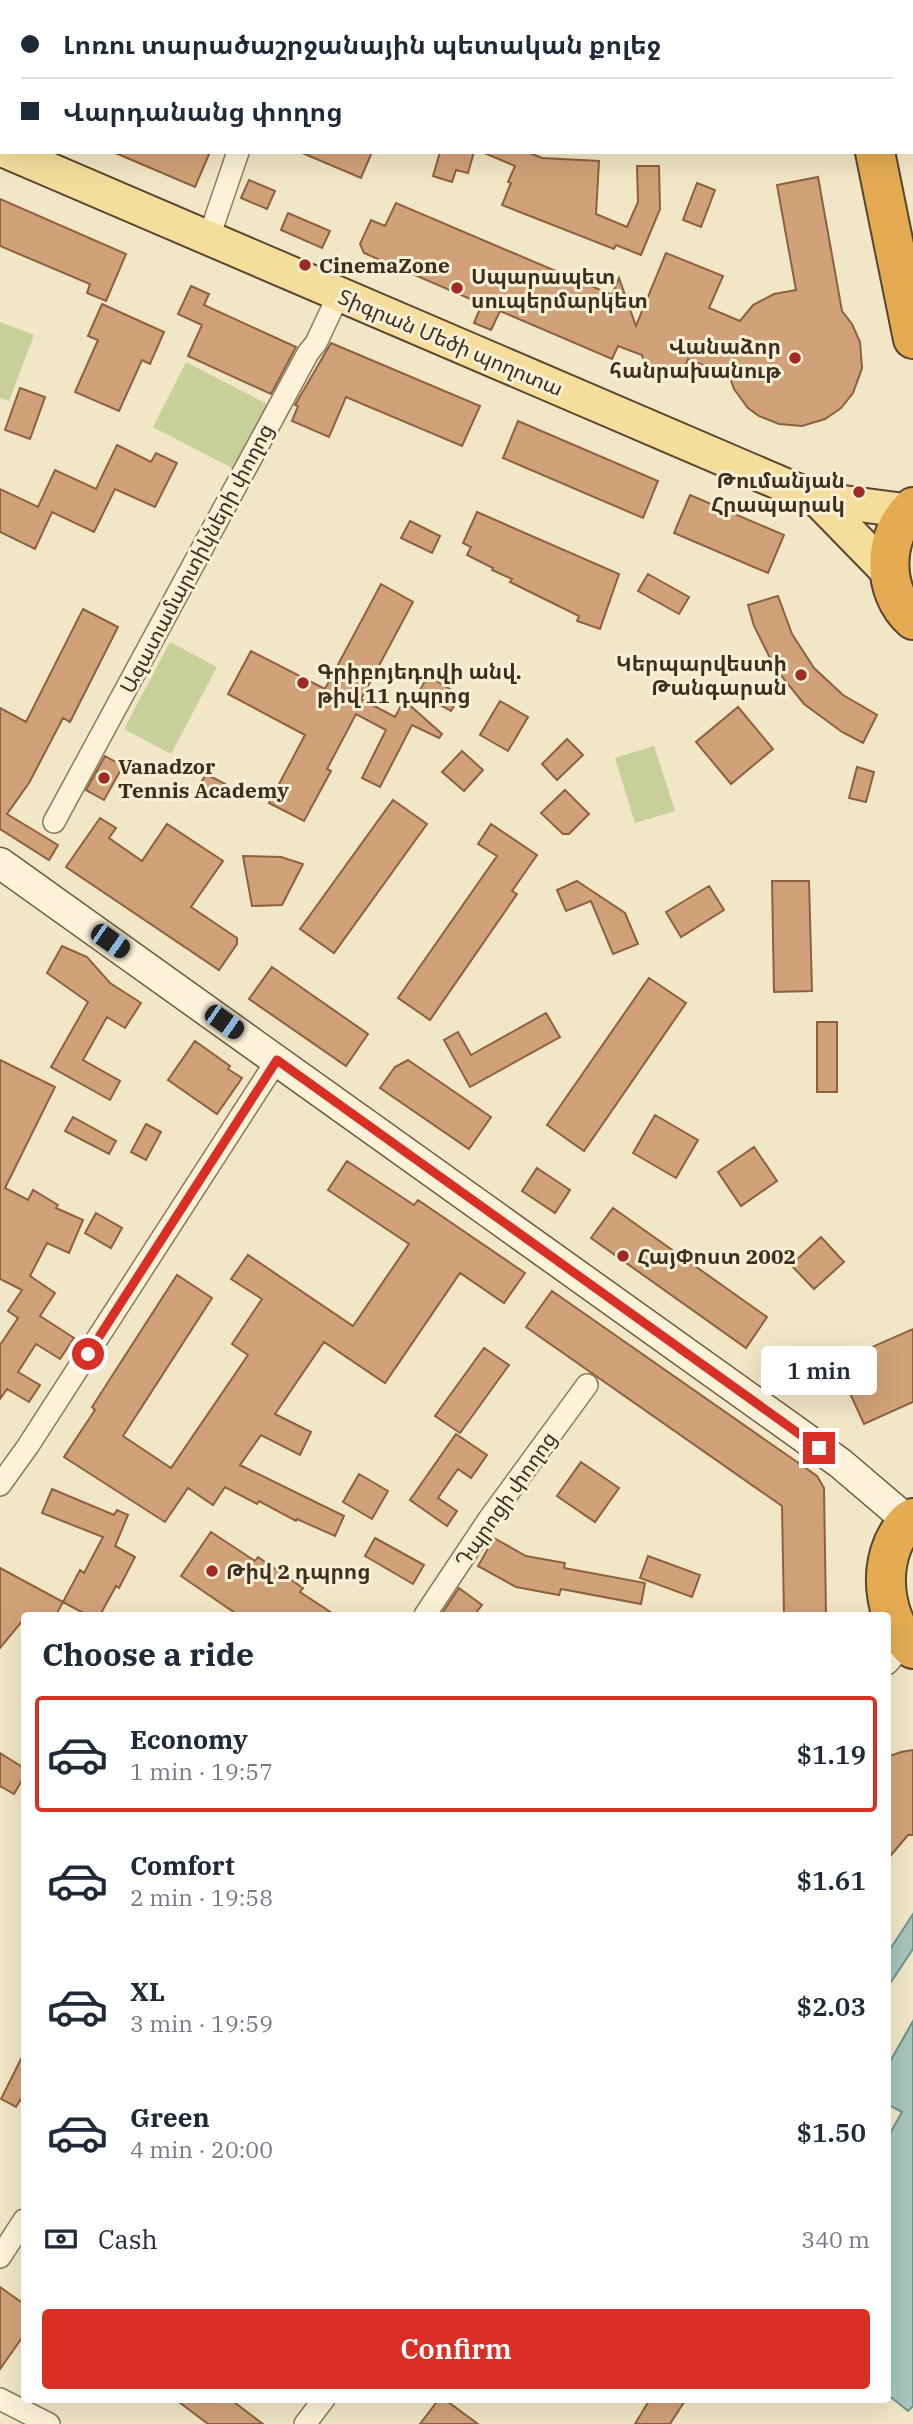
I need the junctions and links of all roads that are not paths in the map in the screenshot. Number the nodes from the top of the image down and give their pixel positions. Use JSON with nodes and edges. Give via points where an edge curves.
{"nodes":[{"id":1,"x":13,"y":154,"type":"edge"},
{"id":2,"x":237,"y":154,"type":"edge"},
{"id":3,"x":875,"y":154,"type":"edge"},
{"id":4,"x":209,"y":237,"type":"junction"},
{"id":5,"x":339,"y":294,"type":"junction"},
{"id":6,"x":913,"y":339,"type":"edge"},
{"id":7,"x":817,"y":499,"type":"junction"},
{"id":8,"x":910,"y":509,"type":"edge"},
{"id":9,"x":890,"y":574,"type":"junction"},
{"id":10,"x":913,"y":620,"type":"edge"},
{"id":11,"x":54,"y":822,"type":"dead end"},
{"id":12,"x":0,"y":863,"type":"edge"},
{"id":13,"x":277,"y":1060,"type":"junction"},
{"id":14,"x":587,"y":1385,"type":"dead end"},
{"id":15,"x":0,"y":1485,"type":"edge"},
{"id":16,"x":910,"y":1519,"type":"edge"},
{"id":17,"x":427,"y":1612,"type":"edge"},
{"id":18,"x":902,"y":1651,"type":"edge"},
{"id":19,"x":21,"y":2225,"type":"edge"},
{"id":20,"x":0,"y":2257,"type":"edge"},
{"id":21,"x":0,"y":2399,"type":"edge"},
{"id":22,"x":321,"y":2403,"type":"edge"},
{"id":23,"x":49,"y":2424,"type":"edge"},
{"id":24,"x":305,"y":2424,"type":"edge"}],
"edges":[{"from":1,"to":4,"type":"main road","name":"Տիգրան Մեծի պողոտա"},
{"from":2,"to":4,"type":"street"},
{"from":3,"to":6,"type":"highway"},
{"from":4,"to":5,"type":"main road","name":"Տիգրան Մեծի պողոտա"},
{"from":5,"to":7,"type":"main road","name":"Տիգրան Մեծի պողոտա"},
{"from":5,"to":11,"type":"street","name":"Ազատամարտիկների փողոց"},
{"from":7,"to":8,"type":"main road","name":"Տիգրան Մեծի պողոտա"},
{"from":7,"to":9,"type":"main road","name":"Տիգրան Մեծի պողոտա"},
{"from":8,"to":9,"type":"highway","via":[[896,531]]},
{"from":9,"to":10,"type":"highway","via":[[897,597]]},
{"from":12,"to":13,"type":"street"},
{"from":13,"to":15,"type":"street"},
{"from":13,"to":16,"type":"street","via":[[840,1463]]},
{"from":14,"to":17,"type":"street","name":"Դպրոցի փողոց"},
{"from":16,"to":18,"type":"highway","via":[[890,1551],[885,1582]]},
{"from":19,"to":20,"type":"street"},
{"from":21,"to":23,"type":"street"},
{"from":22,"to":24,"type":"street"}]}
